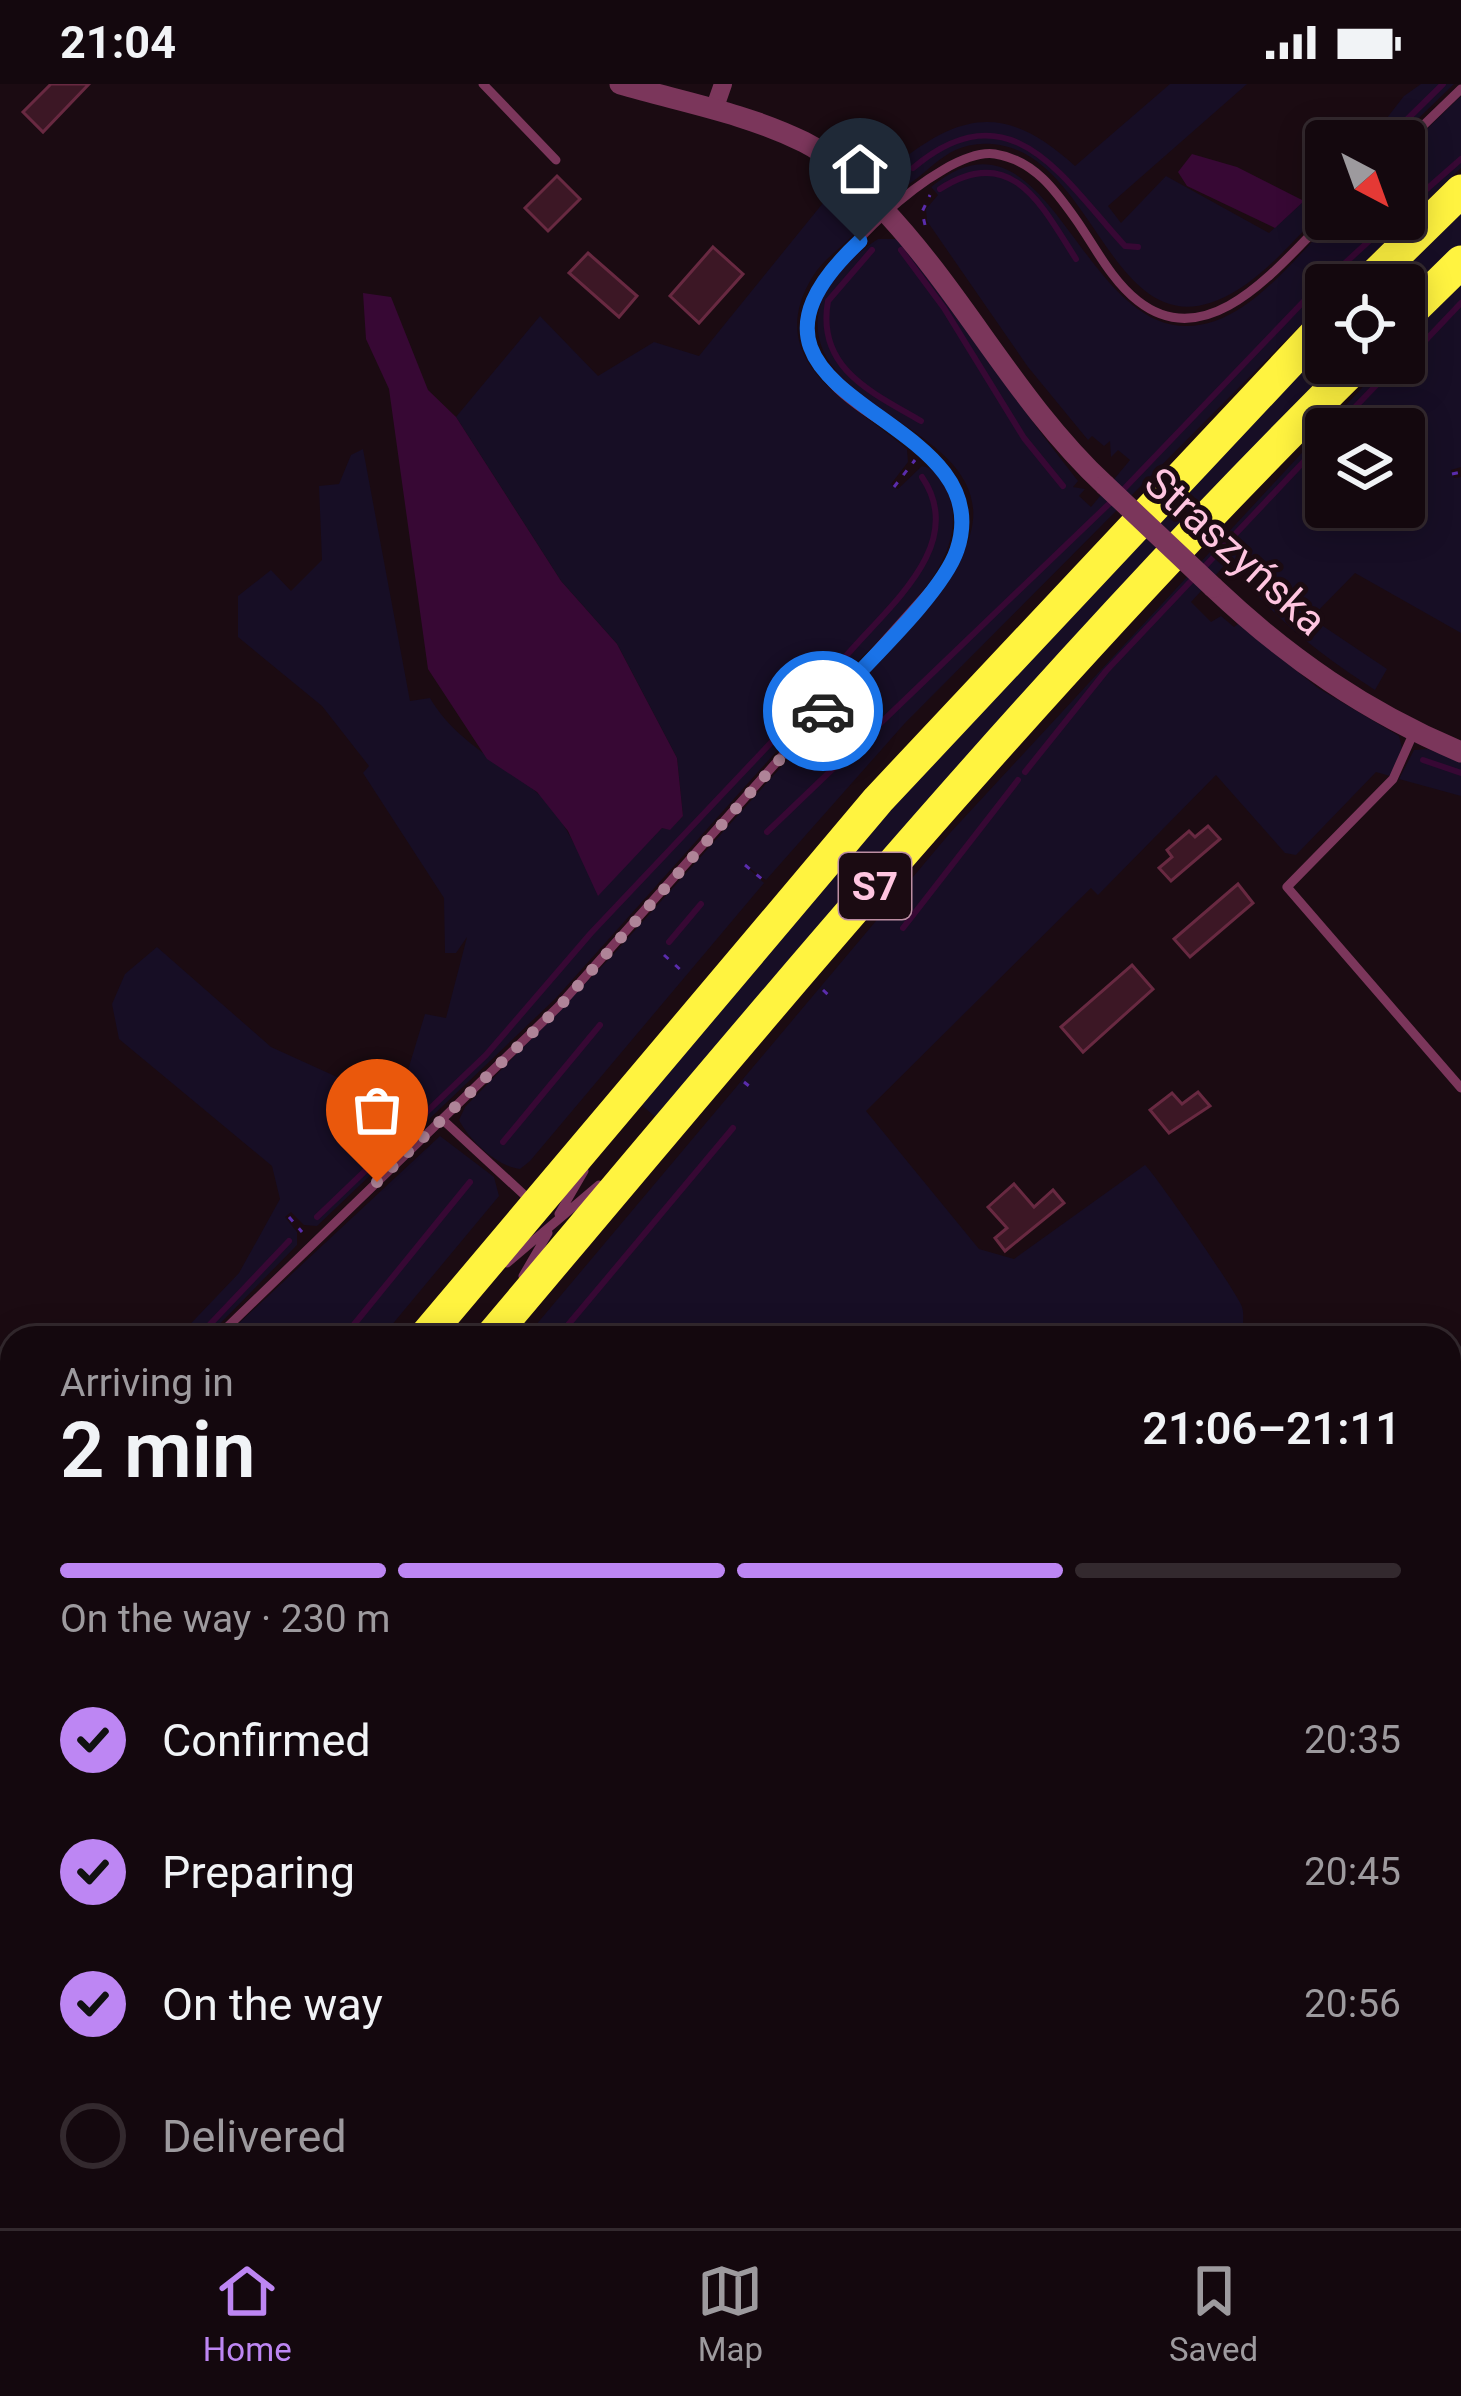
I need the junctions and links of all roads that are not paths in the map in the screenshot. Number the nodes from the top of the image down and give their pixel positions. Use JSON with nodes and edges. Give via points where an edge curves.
{"nodes":[{"id":1,"x":483,"y":84,"type":"edge"},
{"id":2,"x":620,"y":84,"type":"edge"},
{"id":3,"x":724,"y":84,"type":"edge"},
{"id":4,"x":1461,"y":89,"type":"edge"},
{"id":5,"x":715,"y":107,"type":"junction"},
{"id":6,"x":1425,"y":124,"type":"edge"},
{"id":7,"x":556,"y":160,"type":"dead end"},
{"id":8,"x":1461,"y":191,"type":"edge"},
{"id":9,"x":889,"y":215,"type":"junction"},
{"id":10,"x":1305,"y":238,"type":"edge"},
{"id":11,"x":1461,"y":262,"type":"edge"},
{"id":12,"x":1386,"y":264,"type":"edge"},
{"id":13,"x":1425,"y":298,"type":"edge"},
{"id":14,"x":1305,"y":345,"type":"edge"},
{"id":15,"x":1339,"y":384,"type":"edge"},
{"id":16,"x":1414,"y":732,"type":"junction"},
{"id":17,"x":1461,"y":752,"type":"edge"},
{"id":18,"x":1461,"y":1088,"type":"edge"},
{"id":19,"x":444,"y":1121,"type":"junction"},
{"id":20,"x":668,"y":1127,"type":"junction"},
{"id":21,"x":544,"y":1214,"type":"junction"},
{"id":22,"x":228,"y":1326,"type":"edge"},
{"id":23,"x":434,"y":1326,"type":"edge"},
{"id":24,"x":493,"y":1326,"type":"edge"},
{"id":25,"x":498,"y":1326,"type":"edge"}],
"edges":[{"from":1,"to":7,"type":"lane"},
{"from":2,"to":5,"type":"street","name":"Straszyńska"},
{"from":3,"to":5,"type":"street"},
{"from":4,"to":6,"type":"lane"},
{"from":5,"to":9,"type":"street","name":"Straszyńska","via":[[808,143]]},
{"from":8,"to":12,"type":"highway"},
{"from":9,"to":10,"type":"lane","via":[[960,159],[1012,159],[1047,182],[1138,300],[1186,318],[1230,307]]},
{"from":9,"to":16,"type":"street","name":"Straszyńska","bridge":true,"via":[[935,264],[1049,428],[1105,485],[1290,656]]},
{"from":9,"to":19,"type":"lane","via":[[818,288],[808,326],[812,351],[835,386],[924,449],[951,479],[961,501],[956,552],[559,1007]]},
{"from":11,"to":13,"type":"highway"},
{"from":14,"to":21,"type":"highway","number":"S7","via":[[989,677],[629,1094]]},
{"from":15,"to":20,"type":"highway","number":"S7","via":[[1073,662]]},
{"from":16,"to":17,"type":"street","name":"Straszyńska"},
{"from":16,"to":18,"type":"lane","via":[[1393,779],[1287,887]]},
{"from":19,"to":21,"type":"lane"},
{"from":19,"to":22,"type":"lane"},
{"from":20,"to":21,"type":"lane"},
{"from":20,"to":25,"type":"highway","number":"S7"},
{"from":21,"to":23,"type":"highway","number":"S7"},
{"from":21,"to":24,"type":"lane"}]}
